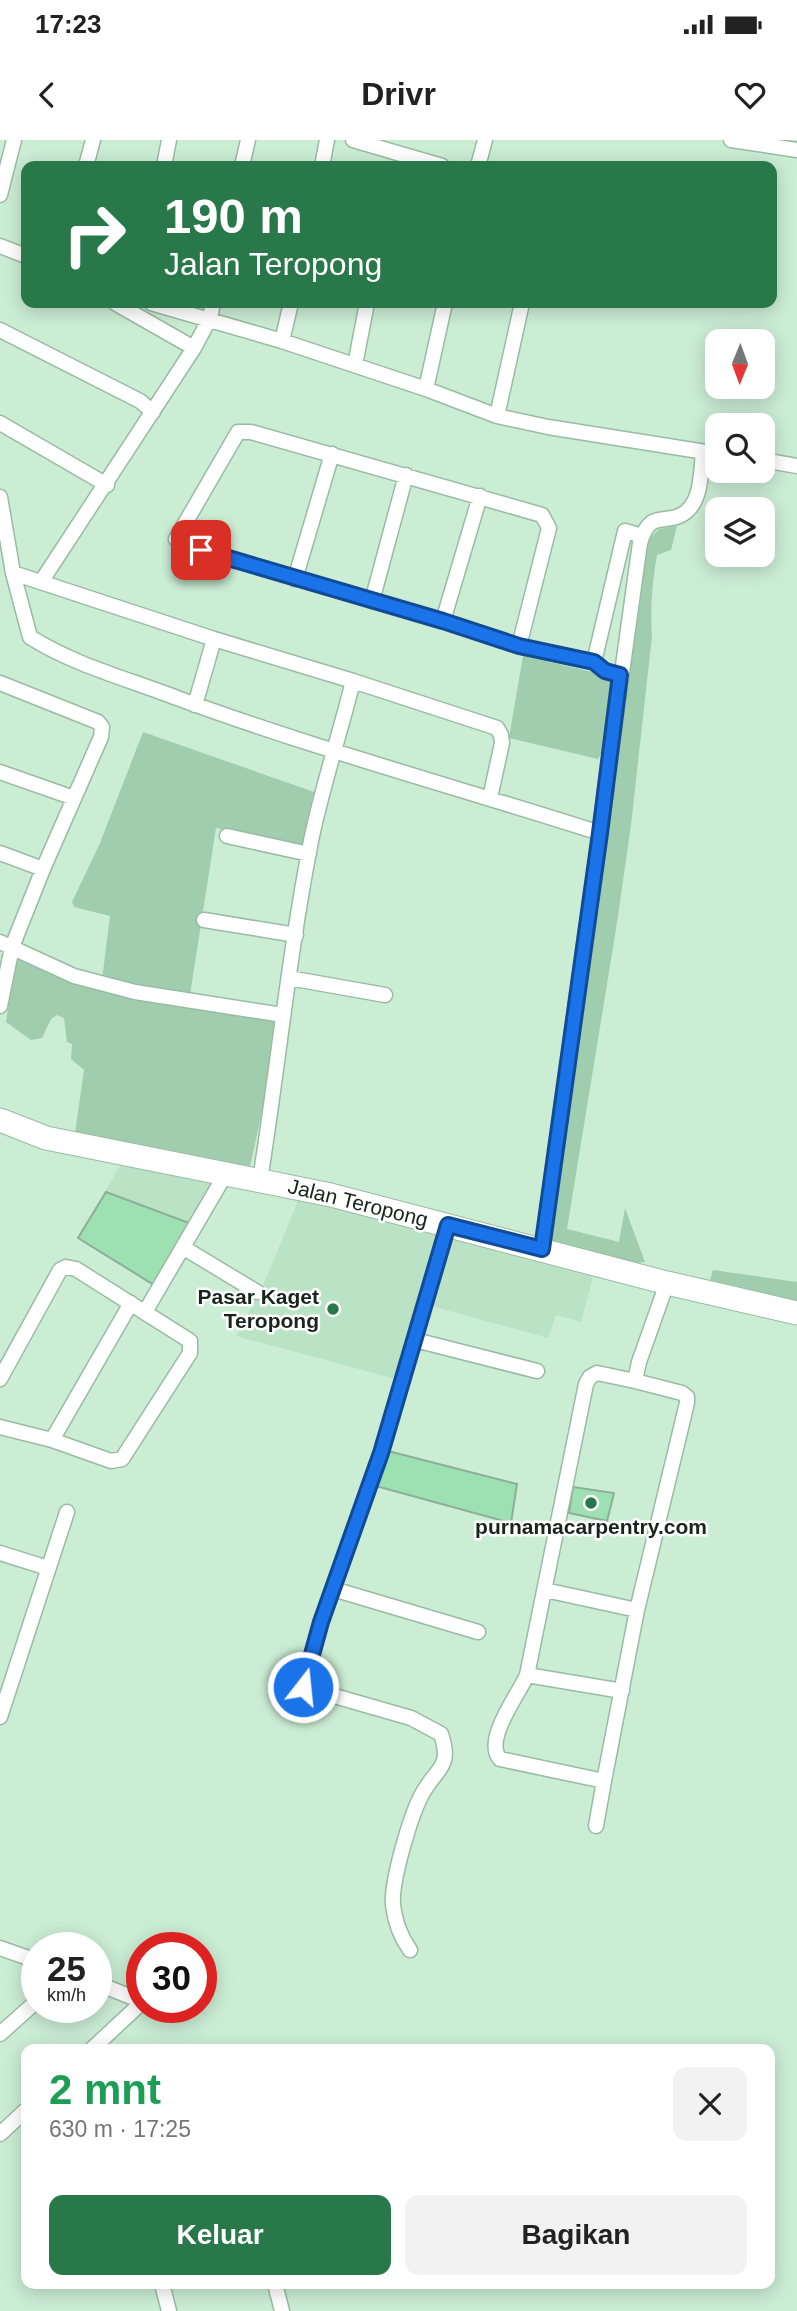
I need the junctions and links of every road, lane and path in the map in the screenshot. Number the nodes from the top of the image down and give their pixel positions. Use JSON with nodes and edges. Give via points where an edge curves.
{"nodes":[{"id":1,"x":14,"y":140,"type":"edge"},
{"id":2,"x":93,"y":140,"type":"edge"},
{"id":3,"x":169,"y":140,"type":"edge"},
{"id":4,"x":248,"y":140,"type":"edge"},
{"id":5,"x":327,"y":140,"type":"edge"},
{"id":6,"x":353,"y":140,"type":"edge"},
{"id":7,"x":485,"y":140,"type":"edge"},
{"id":8,"x":731,"y":140,"type":"edge"},
{"id":9,"x":797,"y":150,"type":"edge"},
{"id":10,"x":87,"y":161,"type":"edge"},
{"id":11,"x":165,"y":161,"type":"edge"},
{"id":12,"x":243,"y":161,"type":"edge"},
{"id":13,"x":323,"y":161,"type":"edge"},
{"id":14,"x":425,"y":161,"type":"edge"},
{"id":15,"x":479,"y":161,"type":"edge"},
{"id":16,"x":0,"y":195,"type":"edge"},
{"id":17,"x":0,"y":246,"type":"edge"},
{"id":18,"x":21,"y":254,"type":"edge"},
{"id":19,"x":124,"y":308,"type":"edge"},
{"id":20,"x":171,"y":308,"type":"edge"},
{"id":21,"x":212,"y":308,"type":"edge"},
{"id":22,"x":290,"y":308,"type":"edge"},
{"id":23,"x":366,"y":308,"type":"edge"},
{"id":24,"x":444,"y":308,"type":"edge"},
{"id":25,"x":521,"y":308,"type":"edge"},
{"id":26,"x":210,"y":318,"type":"junction"},
{"id":27,"x":0,"y":330,"type":"edge"},
{"id":28,"x":282,"y":341,"type":"junction"},
{"id":29,"x":194,"y":348,"type":"junction"},
{"id":30,"x":355,"y":365,"type":"junction"},
{"id":31,"x":426,"y":389,"type":"junction"},
{"id":32,"x":153,"y":412,"type":"junction"},
{"id":33,"x":497,"y":416,"type":"junction"},
{"id":34,"x":0,"y":423,"type":"edge"},
{"id":35,"x":705,"y":452,"type":"edge"},
{"id":36,"x":332,"y":454,"type":"junction"},
{"id":37,"x":775,"y":462,"type":"edge"},
{"id":38,"x":797,"y":466,"type":"edge"},
{"id":39,"x":705,"y":467,"type":"edge"},
{"id":40,"x":406,"y":475,"type":"junction"},
{"id":41,"x":107,"y":485,"type":"junction"},
{"id":42,"x":480,"y":496,"type":"junction"},
{"id":43,"x":0,"y":497,"type":"edge"},
{"id":44,"x":642,"y":536,"type":"junction"},
{"id":45,"x":13,"y":573,"type":"junction"},
{"id":46,"x":295,"y":579,"type":"junction"},
{"id":47,"x":41,"y":582,"type":"junction"},
{"id":48,"x":372,"y":601,"type":"junction"},
{"id":49,"x":443,"y":621,"type":"junction"},
{"id":50,"x":214,"y":639,"type":"junction"},
{"id":51,"x":519,"y":646,"type":"junction"},
{"id":52,"x":594,"y":662,"type":"junction"},
{"id":53,"x":620,"y":675,"type":"junction"},
{"id":54,"x":353,"y":681,"type":"junction"},
{"id":55,"x":0,"y":683,"type":"edge"},
{"id":56,"x":195,"y":705,"type":"junction"},
{"id":57,"x":333,"y":751,"type":"junction"},
{"id":58,"x":0,"y":772,"type":"edge"},
{"id":59,"x":74,"y":798,"type":"junction"},
{"id":60,"x":490,"y":798,"type":"junction"},
{"id":61,"x":600,"y":833,"type":"junction"},
{"id":62,"x":226,"y":836,"type":"dead end"},
{"id":63,"x":0,"y":853,"type":"edge"},
{"id":64,"x":309,"y":854,"type":"junction"},
{"id":65,"x":43,"y":869,"type":"junction"},
{"id":66,"x":204,"y":920,"type":"dead end"},
{"id":67,"x":296,"y":935,"type":"junction"},
{"id":68,"x":6,"y":944,"type":"edge"},
{"id":69,"x":289,"y":978,"type":"junction"},
{"id":70,"x":384,"y":996,"type":"dead end"},
{"id":71,"x":0,"y":1006,"type":"edge"},
{"id":72,"x":283,"y":1015,"type":"junction"},
{"id":73,"x":0,"y":1120,"type":"edge"},
{"id":74,"x":225,"y":1175,"type":"junction"},
{"id":75,"x":260,"y":1180,"type":"junction"},
{"id":76,"x":448,"y":1225,"type":"junction"},
{"id":77,"x":184,"y":1248,"type":"junction"},
{"id":78,"x":542,"y":1249,"type":"junction"},
{"id":79,"x":667,"y":1283,"type":"junction"},
{"id":80,"x":257,"y":1292,"type":"dead end"},
{"id":81,"x":131,"y":1303,"type":"junction"},
{"id":82,"x":145,"y":1312,"type":"junction"},
{"id":83,"x":797,"y":1313,"type":"edge"},
{"id":84,"x":415,"y":1340,"type":"junction"},
{"id":85,"x":537,"y":1371,"type":"dead end"},
{"id":86,"x":0,"y":1379,"type":"edge"},
{"id":87,"x":635,"y":1381,"type":"junction"},
{"id":88,"x":0,"y":1427,"type":"edge"},
{"id":89,"x":52,"y":1440,"type":"junction"},
{"id":90,"x":67,"y":1512,"type":"dead end"},
{"id":91,"x":0,"y":1553,"type":"edge"},
{"id":92,"x":48,"y":1568,"type":"junction"},
{"id":93,"x":333,"y":1589,"type":"junction"},
{"id":94,"x":545,"y":1590,"type":"junction"},
{"id":95,"x":637,"y":1610,"type":"junction"},
{"id":96,"x":478,"y":1632,"type":"dead end"},
{"id":97,"x":527,"y":1675,"type":"junction"},
{"id":98,"x":622,"y":1691,"type":"junction"},
{"id":99,"x":0,"y":1717,"type":"edge"},
{"id":100,"x":604,"y":1781,"type":"junction"},
{"id":101,"x":596,"y":1826,"type":"dead end"},
{"id":102,"x":0,"y":1948,"type":"edge"},
{"id":103,"x":410,"y":1950,"type":"dead end"},
{"id":104,"x":21,"y":1955,"type":"edge"},
{"id":105,"x":112,"y":1989,"type":"edge"},
{"id":106,"x":21,"y":2015,"type":"edge"},
{"id":107,"x":0,"y":2034,"type":"edge"},
{"id":108,"x":98,"y":2044,"type":"edge"},
{"id":109,"x":21,"y":2115,"type":"edge"},
{"id":110,"x":0,"y":2134,"type":"edge"},
{"id":111,"x":163,"y":2289,"type":"edge"},
{"id":112,"x":277,"y":2289,"type":"edge"},
{"id":113,"x":169,"y":2311,"type":"edge"},
{"id":114,"x":282,"y":2311,"type":"edge"}],
"edges":[{"from":1,"to":16,"type":"street"},
{"from":2,"to":10,"type":"street"},
{"from":3,"to":11,"type":"street"},
{"from":4,"to":12,"type":"street"},
{"from":5,"to":13,"type":"street"},
{"from":6,"to":14,"type":"street"},
{"from":7,"to":15,"type":"street"},
{"from":8,"to":9,"type":"street"},
{"from":17,"to":18,"type":"street"},
{"from":19,"to":29,"type":"street"},
{"from":20,"to":26,"type":"street"},
{"from":21,"to":26,"type":"street"},
{"from":22,"to":28,"type":"street"},
{"from":23,"to":30,"type":"street"},
{"from":24,"to":31,"type":"street"},
{"from":25,"to":33,"type":"street"},
{"from":26,"to":28,"type":"street"},
{"from":26,"to":29,"type":"street"},
{"from":27,"to":32,"type":"street","via":[[140,401]]},
{"from":28,"to":30,"type":"street"},
{"from":29,"to":32,"type":"street"},
{"from":30,"to":31,"type":"street"},
{"from":31,"to":33,"type":"street"},
{"from":32,"to":41,"type":"street"},
{"from":33,"to":35,"type":"street"},
{"from":34,"to":41,"type":"street"},
{"from":36,"to":40,"type":"street"},
{"from":36,"to":46,"type":"street"},
{"from":36,"to":46,"type":"street","via":[[237,432],[176,540]]},
{"from":37,"to":38,"type":"street"},
{"from":39,"to":44,"type":"street","via":[[689,510],[656,520]]},
{"from":40,"to":42,"type":"street"},
{"from":40,"to":48,"type":"street"},
{"from":41,"to":47,"type":"street"},
{"from":42,"to":49,"type":"street"},
{"from":42,"to":51,"type":"street","via":[[542,515],[548,524]]},
{"from":43,"to":45,"type":"street"},
{"from":44,"to":52,"type":"street","via":[[625,531]]},
{"from":44,"to":53,"type":"street"},
{"from":45,"to":47,"type":"street"},
{"from":45,"to":56,"type":"street","via":[[30,637],[61,654]]},
{"from":46,"to":48,"type":"street"},
{"from":47,"to":50,"type":"street"},
{"from":48,"to":49,"type":"street"},
{"from":49,"to":51,"type":"street"},
{"from":50,"to":54,"type":"street"},
{"from":50,"to":56,"type":"street"},
{"from":51,"to":52,"type":"street"},
{"from":52,"to":53,"type":"street"},
{"from":53,"to":61,"type":"street"},
{"from":54,"to":57,"type":"street"},
{"from":54,"to":60,"type":"street","via":[[496,728],[502,743]]},
{"from":55,"to":59,"type":"street","via":[[102,727]]},
{"from":56,"to":57,"type":"street"},
{"from":57,"to":60,"type":"street"},
{"from":57,"to":64,"type":"street"},
{"from":58,"to":59,"type":"street"},
{"from":59,"to":65,"type":"street"},
{"from":60,"to":61,"type":"street"},
{"from":61,"to":78,"type":"street"},
{"from":62,"to":64,"type":"street"},
{"from":63,"to":65,"type":"street"},
{"from":64,"to":67,"type":"street"},
{"from":65,"to":68,"type":"street"},
{"from":66,"to":67,"type":"street"},
{"from":67,"to":69,"type":"street"},
{"from":68,"to":71,"type":"street"},
{"from":68,"to":72,"type":"street","via":[[74,976],[135,992]]},
{"from":69,"to":70,"type":"street"},
{"from":69,"to":72,"type":"street"},
{"from":72,"to":75,"type":"street"},
{"from":73,"to":74,"type":"main road","name":"Jalan Teropong","via":[[46,1138]]},
{"from":74,"to":75,"type":"main road","name":"Jalan Teropong"},
{"from":74,"to":77,"type":"street"},
{"from":75,"to":76,"type":"main road","name":"Jalan Teropong"},
{"from":76,"to":78,"type":"main road","name":"Jalan Teropong"},
{"from":76,"to":84,"type":"street"},
{"from":77,"to":80,"type":"street"},
{"from":77,"to":82,"type":"street"},
{"from":78,"to":79,"type":"main road","name":"Jalan Teropong"},
{"from":79,"to":83,"type":"main road","name":"Jalan Teropong"},
{"from":79,"to":87,"type":"street"},
{"from":81,"to":82,"type":"street"},
{"from":81,"to":86,"type":"street","via":[[76,1269],[60,1270]]},
{"from":81,"to":89,"type":"street"},
{"from":82,"to":89,"type":"street","via":[[190,1341],[190,1353],[127,1454],[111,1461]]},
{"from":84,"to":85,"type":"street"},
{"from":84,"to":93,"type":"street"},
{"from":87,"to":94,"type":"street","via":[[597,1373],[586,1384]]},
{"from":87,"to":95,"type":"street","via":[[687,1397]]},
{"from":88,"to":89,"type":"street"},
{"from":90,"to":92,"type":"street"},
{"from":91,"to":92,"type":"street"},
{"from":92,"to":99,"type":"street"},
{"from":93,"to":96,"type":"street"},
{"from":93,"to":103,"type":"street","via":[[303,1687],[411,1718],[441,1734],[446,1750],[445,1761],[422,1794],[412,1819],[392,1902],[399,1935]]},
{"from":94,"to":95,"type":"street"},
{"from":94,"to":97,"type":"street"},
{"from":95,"to":98,"type":"street"},
{"from":97,"to":98,"type":"street"},
{"from":97,"to":100,"type":"street","via":[[503,1717],[496,1755]]},
{"from":98,"to":100,"type":"street"},
{"from":100,"to":101,"type":"street"},
{"from":102,"to":104,"type":"street"},
{"from":105,"to":108,"type":"street","via":[[134,1998],[137,2007]]},
{"from":106,"to":107,"type":"street"},
{"from":109,"to":110,"type":"street"},
{"from":111,"to":113,"type":"street"},
{"from":112,"to":114,"type":"street"}]}
